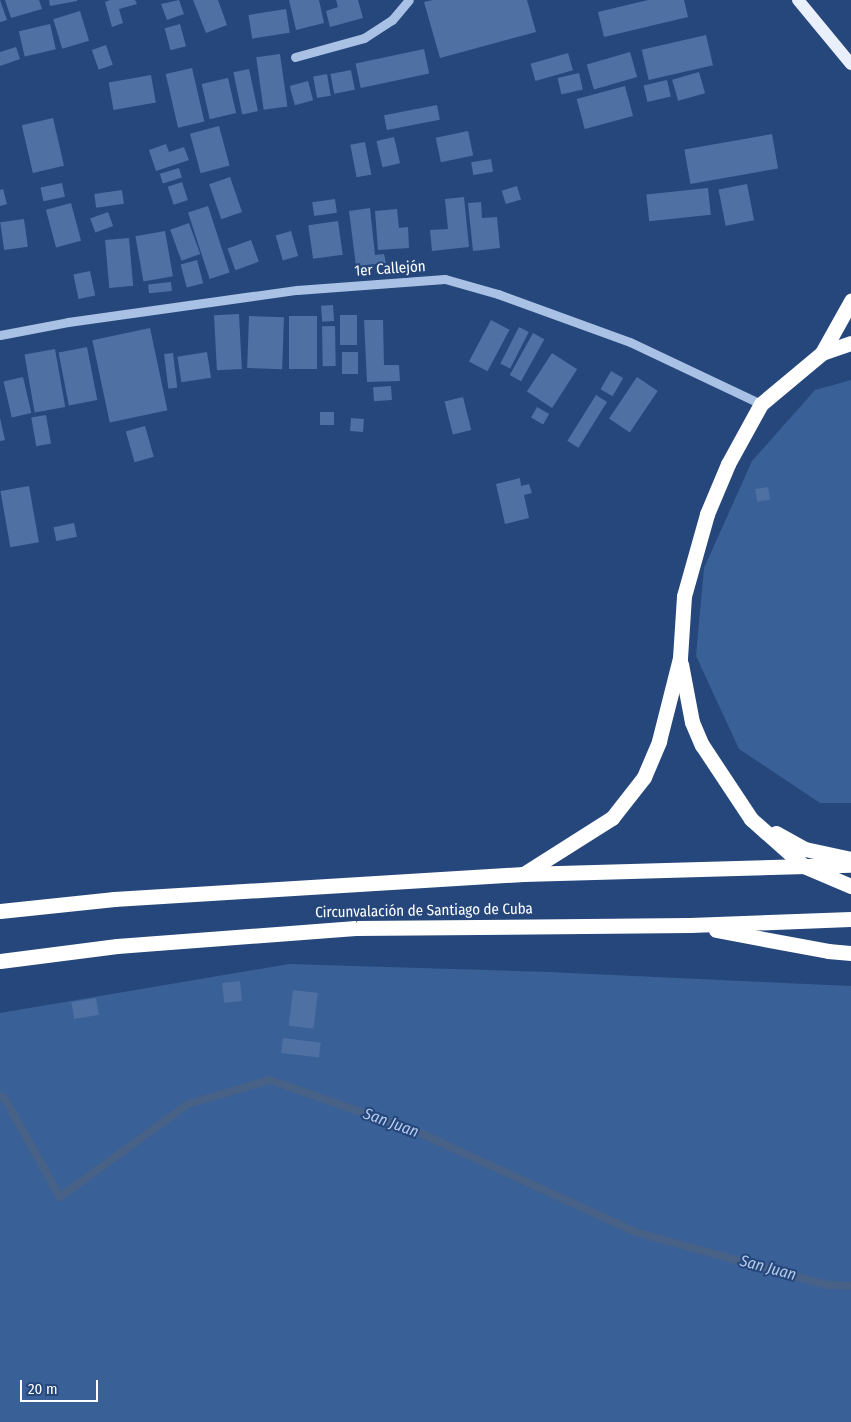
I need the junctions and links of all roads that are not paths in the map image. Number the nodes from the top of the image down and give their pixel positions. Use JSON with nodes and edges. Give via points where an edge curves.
{"nodes":[{"id":1,"x":409,"y":0,"type":"edge"},
{"id":2,"x":798,"y":0,"type":"edge"},
{"id":3,"x":295,"y":57,"type":"dead end"},
{"id":4,"x":851,"y":64,"type":"edge"},
{"id":5,"x":851,"y":301,"type":"edge"},
{"id":6,"x":0,"y":336,"type":"edge"},
{"id":7,"x":851,"y":343,"type":"edge"},
{"id":8,"x":822,"y":353,"type":"junction"},
{"id":9,"x":760,"y":404,"type":"junction"},
{"id":10,"x":680,"y":658,"type":"junction"},
{"id":11,"x":751,"y":820,"type":"junction"},
{"id":12,"x":851,"y":859,"type":"edge"},
{"id":13,"x":851,"y":865,"type":"edge"},
{"id":14,"x":804,"y":866,"type":"junction"},
{"id":15,"x":523,"y":874,"type":"junction"},
{"id":16,"x":851,"y":886,"type":"edge"},
{"id":17,"x":0,"y":911,"type":"edge"},
{"id":18,"x":851,"y":919,"type":"edge"},
{"id":19,"x":690,"y":925,"type":"junction"},
{"id":20,"x":851,"y":952,"type":"edge"},
{"id":21,"x":0,"y":961,"type":"edge"}],
"edges":[{"from":1,"to":3,"type":"street","via":[[392,20],[364,38]]},
{"from":2,"to":4,"type":"main road"},
{"from":5,"to":8,"type":"highway"},
{"from":6,"to":9,"type":"street","name":"1er Callejón","via":[[68,322],[297,290],[445,280],[498,294],[630,342]]},
{"from":7,"to":8,"type":"highway"},
{"from":8,"to":9,"type":"highway"},
{"from":9,"to":10,"type":"highway","via":[[728,464],[707,514],[684,596]]},
{"from":10,"to":11,"type":"highway","via":[[692,722],[702,745]]},
{"from":10,"to":15,"type":"highway","via":[[659,742],[629,800],[591,833]]},
{"from":11,"to":12,"type":"highway","via":[[806,849]]},
{"from":11,"to":14,"type":"highway"},
{"from":13,"to":14,"type":"highway","name":"Circunvalación de Santiago de Cuba"},
{"from":14,"to":15,"type":"highway","name":"Circunvalación de Santiago de Cuba"},
{"from":14,"to":16,"type":"highway"},
{"from":15,"to":17,"type":"highway","name":"Circunvalación de Santiago de Cuba","via":[[114,899]]},
{"from":18,"to":19,"type":"highway","name":"Circunvalación de Santiago de Cuba"},
{"from":19,"to":20,"type":"highway","via":[[828,951]]},
{"from":19,"to":21,"type":"highway","name":"Circunvalación de Santiago de Cuba","via":[[355,928],[117,946]]}]}
